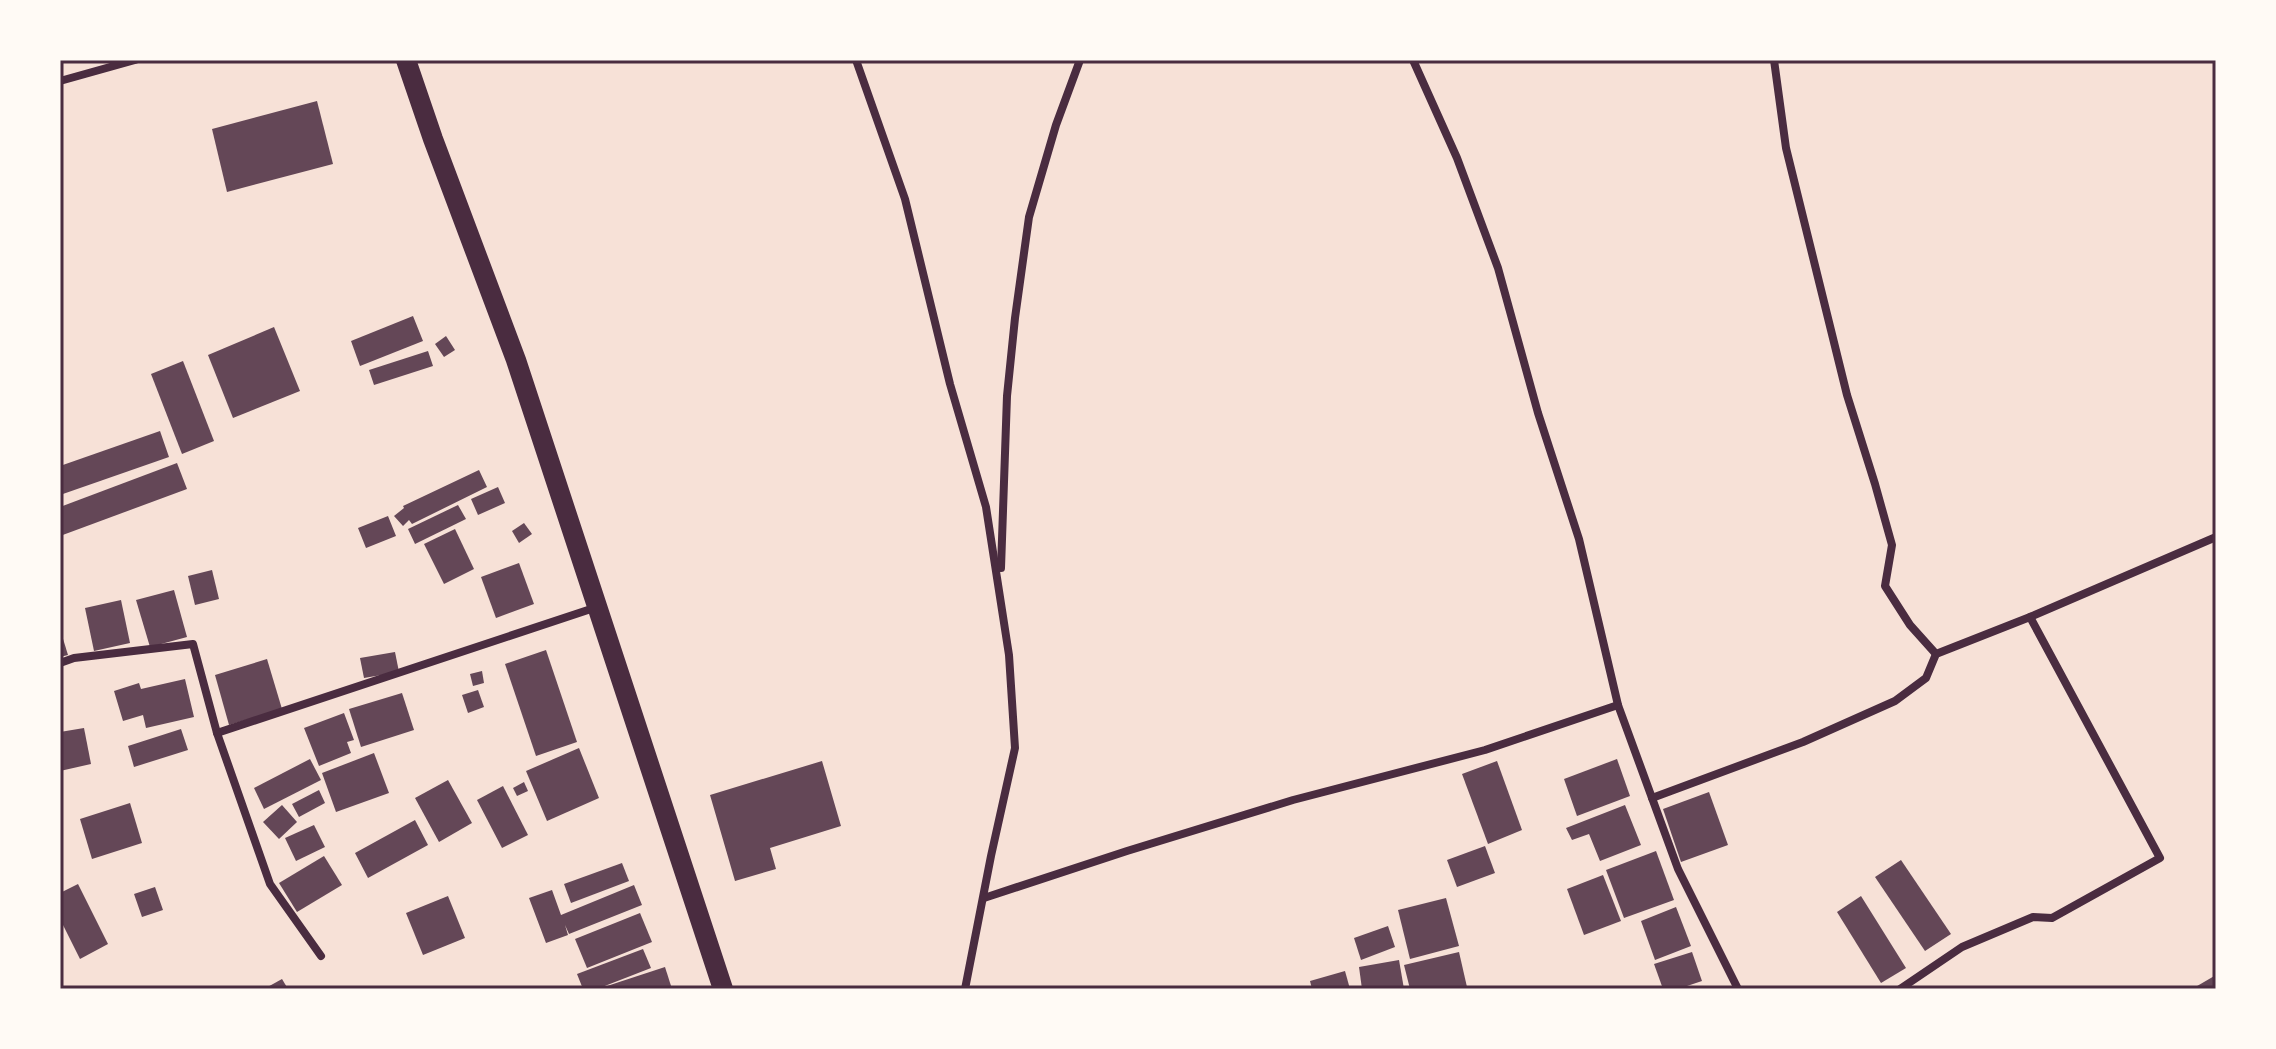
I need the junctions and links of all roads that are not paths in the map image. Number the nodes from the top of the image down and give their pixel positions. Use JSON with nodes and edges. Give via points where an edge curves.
{"nodes":[{"id":1,"x":135,"y":60,"type":"edge"},
{"id":2,"x":406,"y":60,"type":"edge"},
{"id":3,"x":856,"y":60,"type":"edge"},
{"id":4,"x":1080,"y":60,"type":"edge"},
{"id":5,"x":1413,"y":60,"type":"edge"},
{"id":6,"x":1774,"y":60,"type":"edge"},
{"id":7,"x":60,"y":81,"type":"edge"},
{"id":8,"x":2216,"y":537,"type":"edge"},
{"id":9,"x":1000,"y":589,"type":"junction"},
{"id":10,"x":597,"y":607,"type":"junction"},
{"id":11,"x":2030,"y":617,"type":"junction"},
{"id":12,"x":1936,"y":654,"type":"junction"},
{"id":13,"x":60,"y":663,"type":"edge"},
{"id":14,"x":1618,"y":705,"type":"junction"},
{"id":15,"x":217,"y":733,"type":"junction"},
{"id":16,"x":1652,"y":798,"type":"junction"},
{"id":17,"x":984,"y":898,"type":"junction"},
{"id":18,"x":321,"y":956,"type":"dead end"},
{"id":19,"x":723,"y":989,"type":"edge"},
{"id":20,"x":965,"y":989,"type":"edge"},
{"id":21,"x":1738,"y":989,"type":"edge"},
{"id":22,"x":1900,"y":989,"type":"edge"}],
"edges":[{"from":1,"to":7,"type":"street"},
{"from":2,"to":10,"type":"main road","via":[[516,360]]},
{"from":3,"to":9,"type":"street","via":[[905,199],[986,507]]},
{"from":4,"to":9,"type":"street","via":[[1029,217],[1007,396]]},
{"from":5,"to":14,"type":"street","via":[[1498,268],[1579,539]]},
{"from":6,"to":12,"type":"street","via":[[1786,148],[1847,395],[1892,545],[1885,586]]},
{"from":8,"to":11,"type":"street"},
{"from":9,"to":17,"type":"street","via":[[1015,748]]},
{"from":10,"to":15,"type":"street"},
{"from":10,"to":19,"type":"main road"},
{"from":11,"to":12,"type":"street"},
{"from":11,"to":22,"type":"street","via":[[2160,858],[2052,918],[2033,917],[1962,947]]},
{"from":12,"to":16,"type":"street","via":[[1926,678],[1895,701]]},
{"from":13,"to":15,"type":"street","via":[[193,644]]},
{"from":14,"to":16,"type":"street"},
{"from":14,"to":17,"type":"street","via":[[1485,750],[1293,800]]},
{"from":15,"to":18,"type":"street","via":[[270,884]]},
{"from":16,"to":21,"type":"street","via":[[1678,869]]},
{"from":17,"to":20,"type":"street"}]}
